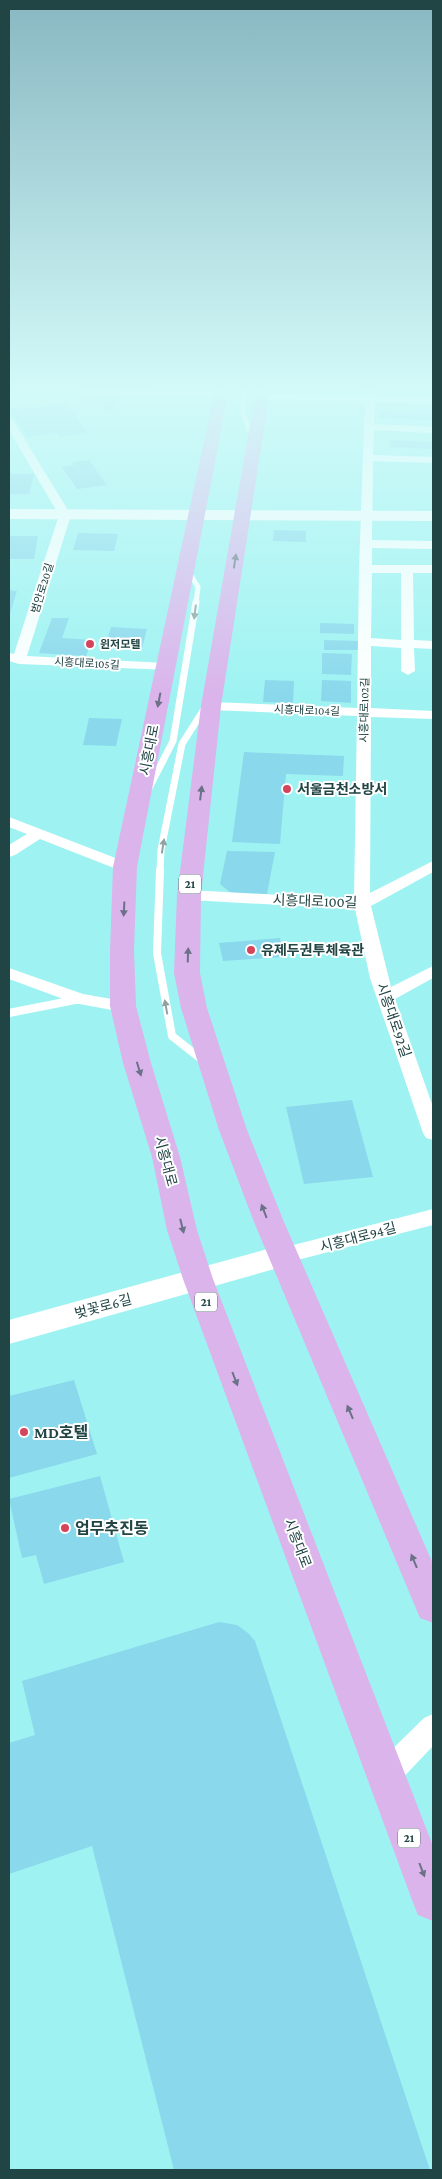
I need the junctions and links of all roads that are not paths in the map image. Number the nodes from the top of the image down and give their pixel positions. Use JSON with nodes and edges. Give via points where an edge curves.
{"nodes":[{"id":1,"x":50,"y":492,"type":"edge"},
{"id":2,"x":201,"y":492,"type":"edge"},
{"id":3,"x":246,"y":492,"type":"edge"},
{"id":4,"x":367,"y":492,"type":"edge"},
{"id":5,"x":9,"y":514,"type":"edge"},
{"id":6,"x":64,"y":515,"type":"junction"},
{"id":7,"x":196,"y":516,"type":"junction"},
{"id":8,"x":242,"y":516,"type":"junction"},
{"id":9,"x":366,"y":516,"type":"junction"},
{"id":10,"x":433,"y":516,"type":"edge"},
{"id":11,"x":366,"y":544,"type":"junction"},
{"id":12,"x":433,"y":545,"type":"edge"},
{"id":13,"x":186,"y":567,"type":"junction"},
{"id":14,"x":366,"y":569,"type":"junction"},
{"id":15,"x":407,"y":569,"type":"junction"},
{"id":16,"x":433,"y":569,"type":"edge"},
{"id":17,"x":28,"y":632,"type":"junction"},
{"id":18,"x":10,"y":641,"type":"dead end"},
{"id":19,"x":365,"y":642,"type":"junction"},
{"id":20,"x":408,"y":644,"type":"junction"},
{"id":21,"x":433,"y":645,"type":"edge"},
{"id":22,"x":14,"y":658,"type":"edge"},
{"id":23,"x":166,"y":667,"type":"junction"},
{"id":24,"x":408,"y":671,"type":"dead end"},
{"id":25,"x":212,"y":701,"type":"junction"},
{"id":26,"x":364,"y":712,"type":"junction"},
{"id":27,"x":433,"y":715,"type":"edge"},
{"id":28,"x":137,"y":809,"type":"junction"},
{"id":29,"x":9,"y":822,"type":"edge"},
{"id":30,"x":38,"y":834,"type":"junction"},
{"id":31,"x":9,"y":852,"type":"edge"},
{"id":32,"x":125,"y":866,"type":"junction"},
{"id":33,"x":433,"y":866,"type":"edge"},
{"id":34,"x":189,"y":896,"type":"junction"},
{"id":35,"x":362,"y":904,"type":"junction"},
{"id":36,"x":433,"y":971,"type":"edge"},
{"id":37,"x":9,"y":973,"type":"edge"},
{"id":38,"x":385,"y":997,"type":"junction"},
{"id":39,"x":80,"y":999,"type":"junction"},
{"id":40,"x":123,"y":1006,"type":"junction"},
{"id":41,"x":9,"y":1013,"type":"edge"},
{"id":42,"x":215,"y":1070,"type":"junction"},
{"id":43,"x":426,"y":1092,"type":"edge"},
{"id":44,"x":433,"y":1133,"type":"edge"},
{"id":45,"x":433,"y":1217,"type":"edge"},
{"id":46,"x":282,"y":1256,"type":"junction"},
{"id":47,"x":198,"y":1280,"type":"junction"},
{"id":48,"x":9,"y":1332,"type":"edge"},
{"id":49,"x":433,"y":1606,"type":"edge"},
{"id":50,"x":433,"y":1727,"type":"edge"},
{"id":51,"x":385,"y":1776,"type":"junction"},
{"id":52,"x":433,"y":1900,"type":"edge"}],
"edges":[{"from":1,"to":6,"type":"street"},
{"from":2,"to":7,"type":"main road","name":"시흥대로","number":"21"},
{"from":3,"to":8,"type":"main road","number":"21"},
{"from":4,"to":9,"type":"street","name":"시흥대로102길"},
{"from":5,"to":6,"type":"main road"},
{"from":6,"to":7,"type":"main road"},
{"from":6,"to":17,"type":"street","name":"범안로20길"},
{"from":7,"to":8,"type":"main road"},
{"from":7,"to":13,"type":"main road","name":"시흥대로","number":"21"},
{"from":8,"to":9,"type":"main road"},
{"from":25,"to":8,"type":"main road","number":"21","one_way":true},
{"from":9,"to":10,"type":"main road"},
{"from":9,"to":11,"type":"street","name":"시흥대로102길"},
{"from":11,"to":12,"type":"street"},
{"from":11,"to":14,"type":"street","name":"시흥대로102길"},
{"from":13,"to":23,"type":"main road","name":"시흥대로","number":"21"},
{"from":13,"to":28,"type":"lane","one_way":true,"via":[[198,587],[173,741]]},
{"from":14,"to":15,"type":"street"},
{"from":14,"to":19,"type":"street","name":"시흥대로102길"},
{"from":15,"to":16,"type":"street"},
{"from":15,"to":20,"type":"street"},
{"from":17,"to":18,"type":"street"},
{"from":17,"to":22,"type":"street","name":"범안로20길"},
{"from":19,"to":20,"type":"street"},
{"from":19,"to":26,"type":"street","name":"시흥대로102길"},
{"from":20,"to":21,"type":"street"},
{"from":20,"to":24,"type":"street"},
{"from":22,"to":23,"type":"street","name":"시흥대로105길"},
{"from":23,"to":28,"type":"main road","name":"시흥대로","number":"21","one_way":true},
{"from":25,"to":26,"type":"street","name":"시흥대로104길"},
{"from":34,"to":25,"type":"main road","number":"21","one_way":true},
{"from":42,"to":25,"type":"lane","one_way":true,"via":[[172,1036],[157,952],[162,850],[182,744]]},
{"from":26,"to":27,"type":"street","name":"시흥대로104길"},
{"from":26,"to":35,"type":"street","name":"시흥대로102길"},
{"from":28,"to":32,"type":"main road","name":"시흥대로","number":"21"},
{"from":29,"to":30,"type":"street"},
{"from":30,"to":31,"type":"street"},
{"from":30,"to":32,"type":"street"},
{"from":32,"to":40,"type":"main road","name":"시흥대로","number":"21","one_way":true},
{"from":33,"to":35,"type":"street","name":"시흥대로100길"},
{"from":34,"to":35,"type":"street","name":"시흥대로100길"},
{"from":42,"to":34,"type":"main road","number":"21","one_way":true,"via":[[194,1008],[187,974]]},
{"from":35,"to":38,"type":"street","name":"시흥대로92길"},
{"from":36,"to":38,"type":"street"},
{"from":37,"to":39,"type":"street"},
{"from":38,"to":43,"type":"street","name":"시흥대로92길"},
{"from":39,"to":40,"type":"street"},
{"from":39,"to":41,"type":"lane"},
{"from":40,"to":47,"type":"main road","name":"시흥대로","number":"21","one_way":true},
{"from":46,"to":42,"type":"main road","number":"21","one_way":true,"via":[[233,1130]]},
{"from":43,"to":44,"type":"street","name":"시흥대로92길"},
{"from":45,"to":46,"type":"street","name":"시흥대로94길"},
{"from":46,"to":47,"type":"main road","name":"벚꽃로6길"},
{"from":49,"to":46,"type":"main road","number":"21","one_way":true},
{"from":47,"to":48,"type":"main road","name":"벚꽃로6길"},
{"from":47,"to":51,"type":"main road","name":"시흥대로","number":"21","one_way":true},
{"from":50,"to":51,"type":"street"},
{"from":51,"to":52,"type":"main road","name":"시흥대로","number":"21","one_way":true}]}
